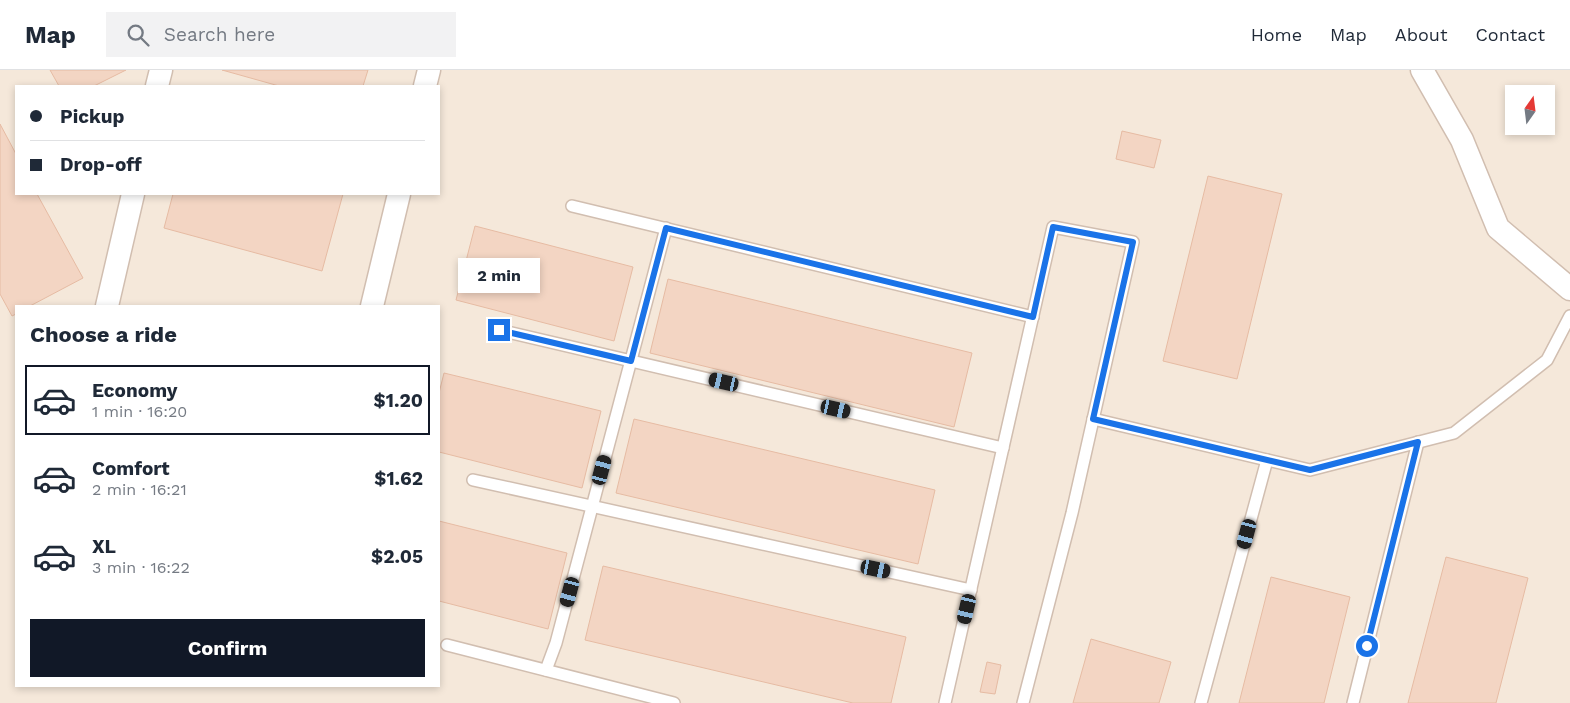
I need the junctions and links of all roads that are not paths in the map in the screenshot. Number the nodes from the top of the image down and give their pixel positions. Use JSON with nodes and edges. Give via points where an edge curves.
{"nodes":[{"id":1,"x":161,"y":70,"type":"edge"},
{"id":2,"x":429,"y":70,"type":"edge"},
{"id":3,"x":1422,"y":70,"type":"edge"},
{"id":4,"x":157,"y":85,"type":"edge"},
{"id":5,"x":425,"y":85,"type":"edge"},
{"id":6,"x":133,"y":195,"type":"edge"},
{"id":7,"x":400,"y":195,"type":"edge"},
{"id":8,"x":572,"y":206,"type":"dead end"},
{"id":9,"x":666,"y":228,"type":"junction"},
{"id":10,"x":1570,"y":289,"type":"edge"},
{"id":11,"x":107,"y":305,"type":"edge"},
{"id":12,"x":372,"y":305,"type":"edge"},
{"id":13,"x":1570,"y":316,"type":"edge"},
{"id":14,"x":1033,"y":317,"type":"junction"},
{"id":15,"x":499,"y":330,"type":"dead end"},
{"id":16,"x":631,"y":361,"type":"junction"},
{"id":17,"x":1093,"y":419,"type":"junction"},
{"id":18,"x":1418,"y":442,"type":"junction"},
{"id":19,"x":1003,"y":448,"type":"junction"},
{"id":20,"x":1267,"y":460,"type":"junction"},
{"id":21,"x":472,"y":480,"type":"dead end"},
{"id":22,"x":592,"y":506,"type":"junction"},
{"id":23,"x":971,"y":590,"type":"junction"},
{"id":24,"x":447,"y":646,"type":"dead end"},
{"id":25,"x":546,"y":670,"type":"junction"},
{"id":26,"x":674,"y":703,"type":"edge"},
{"id":27,"x":945,"y":703,"type":"edge"},
{"id":28,"x":1023,"y":703,"type":"edge"},
{"id":29,"x":1201,"y":703,"type":"edge"},
{"id":30,"x":1353,"y":703,"type":"edge"}],
"edges":[{"from":1,"to":4,"type":"street"},
{"from":2,"to":5,"type":"street"},
{"from":3,"to":10,"type":"street","via":[[1462,140],[1498,228]]},
{"from":6,"to":11,"type":"street"},
{"from":7,"to":12,"type":"street"},
{"from":8,"to":9,"type":"lane"},
{"from":9,"to":14,"type":"lane"},
{"from":9,"to":16,"type":"lane"},
{"from":13,"to":18,"type":"lane","via":[[1547,360],[1454,433]]},
{"from":14,"to":17,"type":"lane","via":[[1053,227],[1133,242]]},
{"from":14,"to":19,"type":"lane"},
{"from":15,"to":16,"type":"lane"},
{"from":16,"to":19,"type":"lane"},
{"from":16,"to":22,"type":"lane"},
{"from":17,"to":20,"type":"lane"},
{"from":17,"to":28,"type":"lane"},
{"from":18,"to":20,"type":"lane","via":[[1310,470]]},
{"from":18,"to":30,"type":"lane"},
{"from":19,"to":23,"type":"lane"},
{"from":20,"to":29,"type":"lane"},
{"from":21,"to":22,"type":"lane"},
{"from":22,"to":23,"type":"lane"},
{"from":22,"to":25,"type":"lane"},
{"from":23,"to":27,"type":"lane"},
{"from":24,"to":25,"type":"lane"},
{"from":25,"to":26,"type":"lane"}]}
